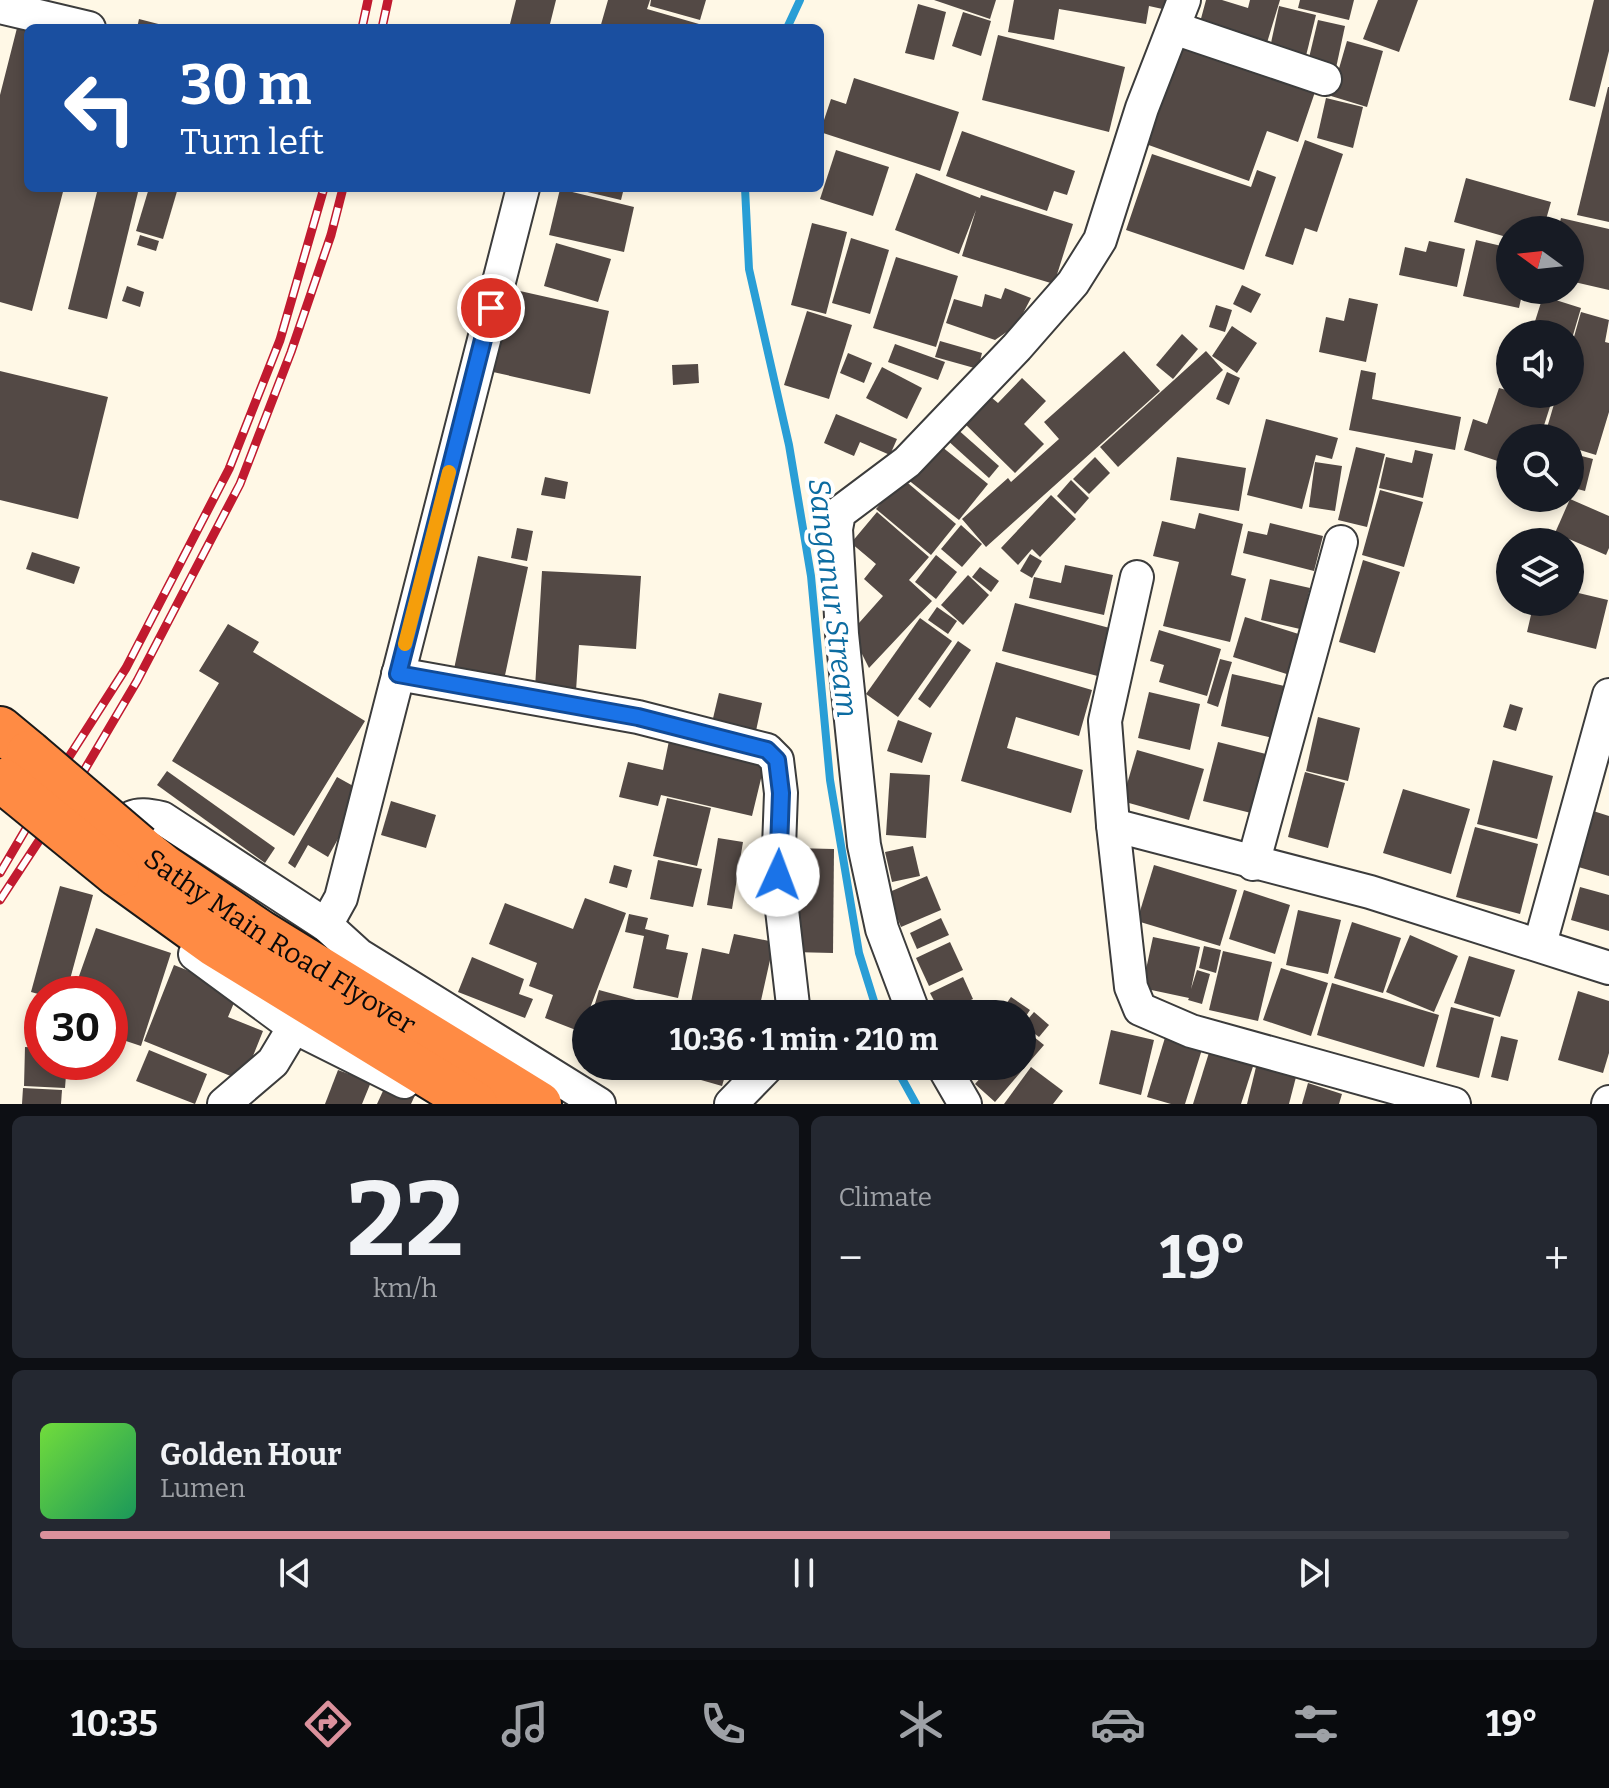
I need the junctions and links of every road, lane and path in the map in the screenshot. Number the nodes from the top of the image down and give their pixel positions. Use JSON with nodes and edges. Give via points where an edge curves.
{"nodes":[{"id":1,"x":0,"y":7,"type":"edge"},
{"id":2,"x":1179,"y":14,"type":"edge"},
{"id":3,"x":72,"y":24,"type":"edge"},
{"id":4,"x":1325,"y":79,"type":"dead end"},
{"id":5,"x":522,"y":192,"type":"edge"},
{"id":6,"x":1341,"y":542,"type":"dead end"},
{"id":7,"x":1137,"y":577,"type":"dead end"},
{"id":8,"x":398,"y":674,"type":"junction"},
{"id":9,"x":1609,"y":695,"type":"edge"},
{"id":10,"x":0,"y":729,"type":"edge"},
{"id":11,"x":0,"y":778,"type":"edge"},
{"id":12,"x":1113,"y":825,"type":"junction"},
{"id":13,"x":1253,"y":864,"type":"junction"},
{"id":14,"x":326,"y":925,"type":"junction"},
{"id":15,"x":1540,"y":944,"type":"junction"},
{"id":16,"x":1609,"y":968,"type":"edge"},
{"id":17,"x":792,"y":1000,"type":"edge"},
{"id":18,"x":909,"y":1000,"type":"edge"},
{"id":19,"x":294,"y":1027,"type":"junction"},
{"id":20,"x":754,"y":1080,"type":"edge"},
{"id":21,"x":951,"y":1080,"type":"edge"},
{"id":22,"x":224,"y":1104,"type":"edge"},
{"id":23,"x":438,"y":1104,"type":"edge"},
{"id":24,"x":475,"y":1104,"type":"edge"},
{"id":25,"x":539,"y":1104,"type":"edge"},
{"id":26,"x":599,"y":1104,"type":"edge"},
{"id":27,"x":731,"y":1104,"type":"edge"},
{"id":28,"x":965,"y":1104,"type":"edge"},
{"id":29,"x":1454,"y":1104,"type":"edge"}],
"edges":[{"from":1,"to":3,"type":"street"},
{"from":2,"to":4,"type":"street"},
{"from":2,"to":18,"type":"street","via":[[1100,240],[1073,283],[907,462],[839,513],[842,634],[864,845],[882,929]]},
{"from":5,"to":8,"type":"street"},
{"from":6,"to":13,"type":"street"},
{"from":7,"to":12,"type":"street","via":[[1105,721]]},
{"from":8,"to":14,"type":"street","via":[[341,898]]},
{"from":8,"to":17,"type":"street","via":[[638,717],[767,750],[777,760],[781,793],[778,875]]},
{"from":9,"to":15,"type":"street"},
{"from":10,"to":25,"type":"highway","name":"Sathy Main Road Flyover","bridge":true,"via":[[165,868]]},
{"from":11,"to":24,"type":"highway","name":"Sathy Main Road Flyover","bridge":true,"via":[[117,874],[214,944]]},
{"from":12,"to":13,"type":"street"},
{"from":12,"to":29,"type":"street","via":[[1131,987],[1140,1009],[1191,1031]]},
{"from":13,"to":15,"type":"street","via":[[1370,892]]},
{"from":14,"to":19,"type":"street","via":[[162,818],[140,813],[129,818],[93,870],[99,883]]},
{"from":14,"to":26,"type":"street","via":[[359,955]]},
{"from":15,"to":16,"type":"street"},
{"from":19,"to":22,"type":"street","via":[[273,1062]]},
{"from":19,"to":23,"type":"street"},
{"from":20,"to":27,"type":"street"},
{"from":21,"to":28,"type":"street"}]}
